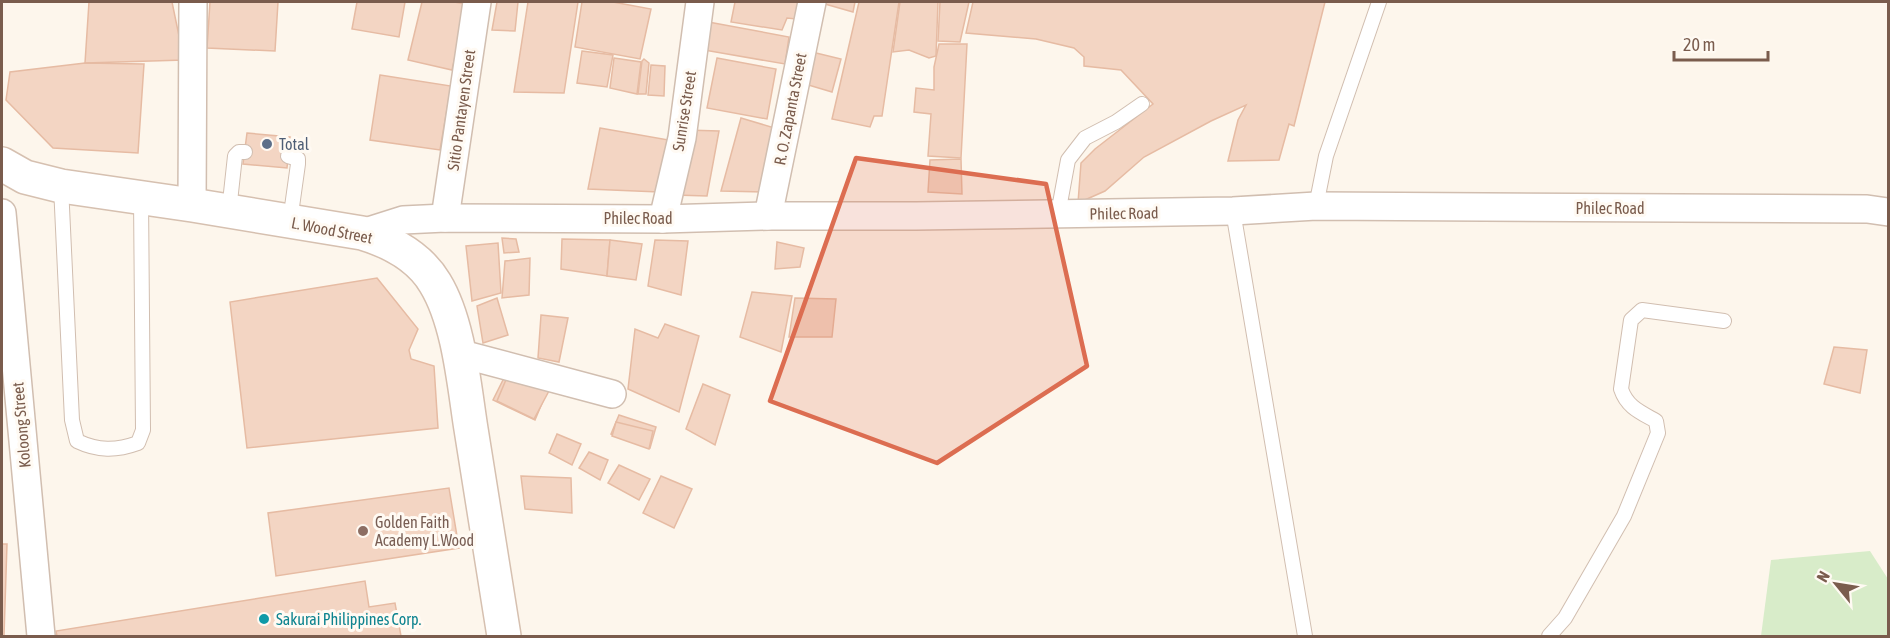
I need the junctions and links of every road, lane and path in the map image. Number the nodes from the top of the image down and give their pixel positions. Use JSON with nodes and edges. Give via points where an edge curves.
{"nodes":[{"id":1,"x":193,"y":2,"type":"edge"},
{"id":2,"x":477,"y":2,"type":"edge"},
{"id":3,"x":700,"y":2,"type":"edge"},
{"id":4,"x":812,"y":2,"type":"edge"},
{"id":5,"x":1379,"y":2,"type":"edge"},
{"id":6,"x":1142,"y":104,"type":"dead end"},
{"id":7,"x":245,"y":152,"type":"dead end"},
{"id":8,"x":288,"y":156,"type":"dead end"},
{"id":9,"x":2,"y":164,"type":"edge"},
{"id":10,"x":61,"y":186,"type":"junction"},
{"id":11,"x":141,"y":198,"type":"junction"},
{"id":12,"x":192,"y":205,"type":"junction"},
{"id":13,"x":1316,"y":206,"type":"junction"},
{"id":14,"x":1233,"y":211,"type":"junction"},
{"id":15,"x":229,"y":212,"type":"junction"},
{"id":16,"x":1888,"y":212,"type":"edge"},
{"id":17,"x":2,"y":213,"type":"edge"},
{"id":18,"x":1058,"y":214,"type":"junction"},
{"id":19,"x":768,"y":216,"type":"junction"},
{"id":20,"x":446,"y":218,"type":"junction"},
{"id":21,"x":663,"y":219,"type":"junction"},
{"id":22,"x":290,"y":222,"type":"junction"},
{"id":23,"x":362,"y":233,"type":"junction"},
{"id":24,"x":1724,"y":321,"type":"dead end"},
{"id":25,"x":458,"y":353,"type":"junction"},
{"id":26,"x":612,"y":394,"type":"dead end"},
{"id":27,"x":41,"y":636,"type":"edge"},
{"id":28,"x":504,"y":636,"type":"edge"},
{"id":29,"x":1305,"y":636,"type":"edge"},
{"id":30,"x":1549,"y":636,"type":"edge"}],
"edges":[{"from":1,"to":12,"type":"street"},
{"from":2,"to":20,"type":"street","name":"Sitio Pantayen Street"},
{"from":3,"to":21,"type":"street","name":"Sunrise Street","via":[[682,138]]},
{"from":4,"to":19,"type":"street","name":"R. O. Zapanta Street"},
{"from":5,"to":13,"type":"lane","via":[[1326,156]]},
{"from":6,"to":18,"type":"lane","via":[[1085,138],[1068,160]]},
{"from":7,"to":15,"type":"lane","via":[[235,156]]},
{"from":8,"to":22,"type":"lane","via":[[298,159]]},
{"from":9,"to":10,"type":"main road","name":"L. Wood Street","via":[[25,177]]},
{"from":10,"to":11,"type":"main road","name":"L. Wood Street"},
{"from":10,"to":11,"type":"lane","via":[[72,420],[77,441],[92,449],[124,448],[138,443],[143,430]]},
{"from":11,"to":12,"type":"main road","name":"L. Wood Street"},
{"from":12,"to":15,"type":"main road","name":"L. Wood Street"},
{"from":13,"to":14,"type":"street","name":"Philec Road"},
{"from":13,"to":16,"type":"street","name":"Philec Road"},
{"from":14,"to":18,"type":"street","name":"Philec Road"},
{"from":14,"to":29,"type":"lane"},
{"from":15,"to":22,"type":"main road","name":"L. Wood Street"},
{"from":17,"to":27,"type":"street","name":"Koloong Street"},
{"from":18,"to":19,"type":"street","name":"Philec Road"},
{"from":19,"to":21,"type":"street","name":"Philec Road"},
{"from":20,"to":21,"type":"street","name":"Philec Road"},
{"from":20,"to":23,"type":"street","name":"Philec Road","via":[[403,220]]},
{"from":22,"to":23,"type":"main road","name":"L. Wood Street"},
{"from":23,"to":25,"type":"main road","name":"L. Wood Street","via":[[400,249],[427,271],[442,295]]},
{"from":24,"to":30,"type":"lane","via":[[1642,310],[1631,320],[1624,398],[1631,407],[1656,421],[1658,433],[1624,516],[1565,618]]},
{"from":25,"to":26,"type":"street"},
{"from":25,"to":28,"type":"main road","name":"L. Wood Street"}]}
